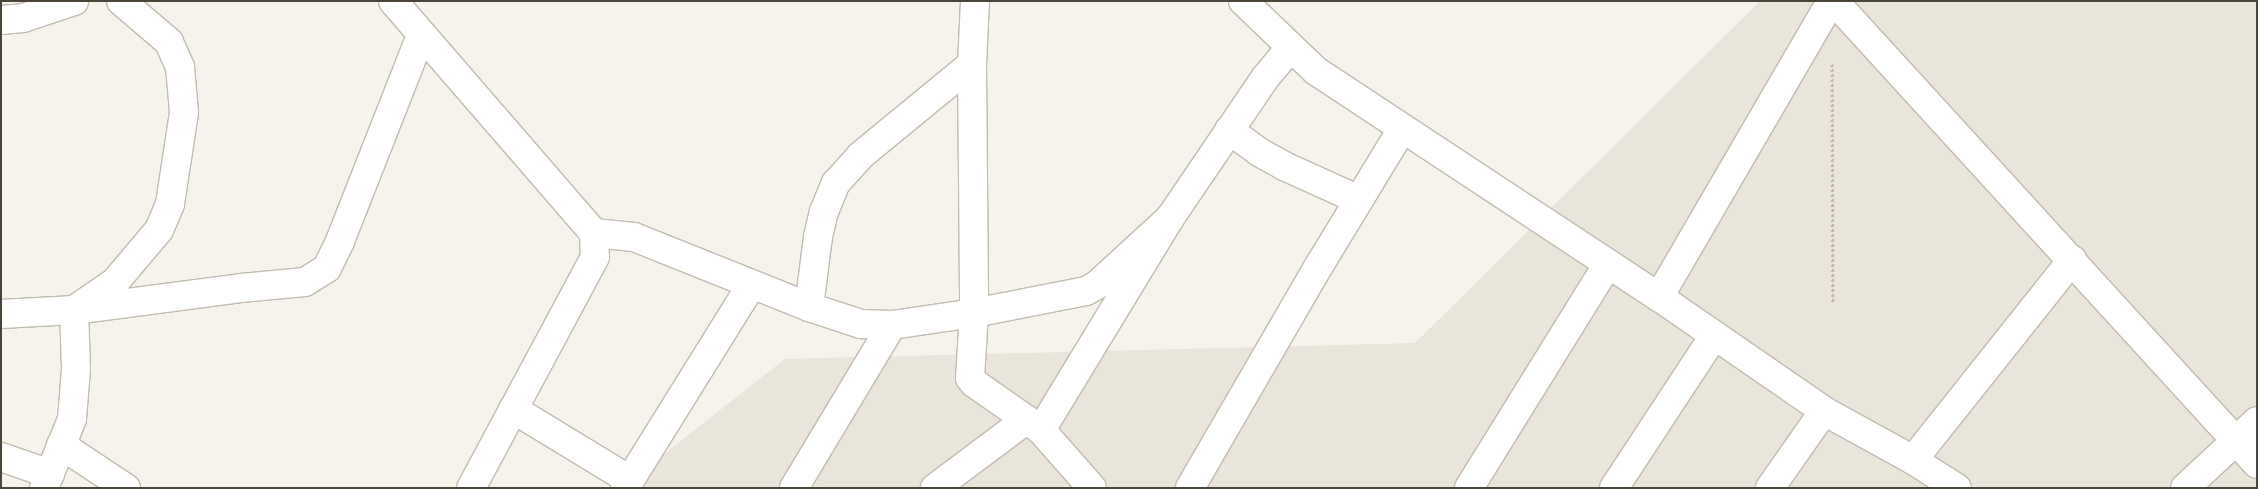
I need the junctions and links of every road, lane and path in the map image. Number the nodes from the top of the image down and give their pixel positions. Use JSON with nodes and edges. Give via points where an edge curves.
{"nodes":[{"id":1,"x":74,"y":1,"type":"edge"},
{"id":2,"x":121,"y":1,"type":"edge"},
{"id":3,"x":393,"y":1,"type":"edge"},
{"id":4,"x":975,"y":1,"type":"edge"},
{"id":5,"x":1243,"y":1,"type":"edge"},
{"id":6,"x":1832,"y":1,"type":"edge"},
{"id":7,"x":1,"y":20,"type":"edge"},
{"id":8,"x":421,"y":35,"type":"junction"},
{"id":9,"x":1291,"y":47,"type":"junction"},
{"id":10,"x":1832,"y":60,"type":"dead end"},
{"id":11,"x":972,"y":64,"type":"junction"},
{"id":12,"x":1402,"y":129,"type":"junction"},
{"id":13,"x":1229,"y":130,"type":"junction"},
{"id":14,"x":1359,"y":200,"type":"junction"},
{"id":15,"x":1170,"y":218,"type":"junction"},
{"id":16,"x":594,"y":233,"type":"junction"},
{"id":17,"x":2072,"y":260,"type":"junction"},
{"id":18,"x":1608,"y":264,"type":"junction"},
{"id":19,"x":752,"y":284,"type":"junction"},
{"id":20,"x":1659,"y":297,"type":"junction"},
{"id":21,"x":1833,"y":302,"type":"dead end"},
{"id":22,"x":809,"y":307,"type":"junction"},
{"id":23,"x":74,"y":310,"type":"junction"},
{"id":24,"x":974,"y":313,"type":"junction"},
{"id":25,"x":1,"y":314,"type":"edge"},
{"id":26,"x":892,"y":324,"type":"junction"},
{"id":27,"x":1714,"y":336,"type":"junction"},
{"id":28,"x":513,"y":409,"type":"junction"},
{"id":29,"x":1824,"y":411,"type":"junction"},
{"id":30,"x":2257,"y":421,"type":"edge"},
{"id":31,"x":1034,"y":425,"type":"junction"},
{"id":32,"x":2236,"y":439,"type":"junction"},
{"id":33,"x":61,"y":445,"type":"junction"},
{"id":34,"x":1,"y":457,"type":"edge"},
{"id":35,"x":1913,"y":460,"type":"junction"},
{"id":36,"x":2257,"y":464,"type":"edge"},
{"id":37,"x":47,"y":481,"type":"edge"},
{"id":38,"x":627,"y":484,"type":"edge"},
{"id":39,"x":1775,"y":486,"type":"edge"},
{"id":40,"x":126,"y":488,"type":"edge"},
{"id":41,"x":471,"y":488,"type":"edge"},
{"id":42,"x":794,"y":488,"type":"edge"},
{"id":43,"x":935,"y":488,"type":"edge"},
{"id":44,"x":1092,"y":488,"type":"edge"},
{"id":45,"x":1190,"y":488,"type":"edge"},
{"id":46,"x":1469,"y":488,"type":"edge"},
{"id":47,"x":1614,"y":488,"type":"edge"},
{"id":48,"x":1957,"y":488,"type":"edge"},
{"id":49,"x":2185,"y":488,"type":"edge"}],
"edges":[{"from":1,"to":7,"type":"street","via":[[24,18]]},
{"from":2,"to":23,"type":"street","via":[[168,42],[180,67],[183,121],[170,204],[159,230],[115,282]]},
{"from":3,"to":8,"type":"street"},
{"from":4,"to":11,"type":"street"},
{"from":5,"to":9,"type":"street"},
{"from":6,"to":17,"type":"street"},
{"from":6,"to":20,"type":"street"},
{"from":8,"to":16,"type":"street"},
{"from":8,"to":23,"type":"street","via":[[327,268],[305,282]]},
{"from":9,"to":12,"type":"street","via":[[1316,71]]},
{"from":9,"to":13,"type":"street"},
{"from":10,"to":21,"type":"path"},
{"from":11,"to":22,"type":"street","via":[[860,156],[836,183],[818,237]]},
{"from":11,"to":24,"type":"street"},
{"from":12,"to":14,"type":"street"},
{"from":12,"to":18,"type":"street"},
{"from":13,"to":14,"type":"street","via":[[1284,166]]},
{"from":13,"to":15,"type":"street"},
{"from":14,"to":45,"type":"street"},
{"from":15,"to":24,"type":"street","via":[[1097,285],[1086,291]]},
{"from":15,"to":31,"type":"street"},
{"from":16,"to":19,"type":"street","via":[[634,237]]},
{"from":16,"to":28,"type":"street","via":[[595,257]]},
{"from":17,"to":32,"type":"street"},
{"from":17,"to":35,"type":"street"},
{"from":18,"to":20,"type":"street"},
{"from":18,"to":46,"type":"street"},
{"from":19,"to":22,"type":"street"},
{"from":19,"to":38,"type":"street"},
{"from":20,"to":27,"type":"street"},
{"from":22,"to":26,"type":"street","via":[[861,324]]},
{"from":23,"to":25,"type":"street"},
{"from":23,"to":33,"type":"street","via":[[76,368],[72,419]]},
{"from":24,"to":26,"type":"street"},
{"from":24,"to":31,"type":"street","via":[[970,378]]},
{"from":26,"to":42,"type":"street"},
{"from":27,"to":29,"type":"street"},
{"from":27,"to":47,"type":"street"},
{"from":28,"to":38,"type":"street"},
{"from":28,"to":41,"type":"street"},
{"from":29,"to":35,"type":"street"},
{"from":29,"to":39,"type":"street"},
{"from":30,"to":32,"type":"street"},
{"from":31,"to":43,"type":"street"},
{"from":31,"to":44,"type":"street"},
{"from":32,"to":36,"type":"street"},
{"from":32,"to":49,"type":"street"},
{"from":33,"to":37,"type":"street"},
{"from":33,"to":40,"type":"street"},
{"from":34,"to":37,"type":"street"},
{"from":35,"to":48,"type":"street"}]}
